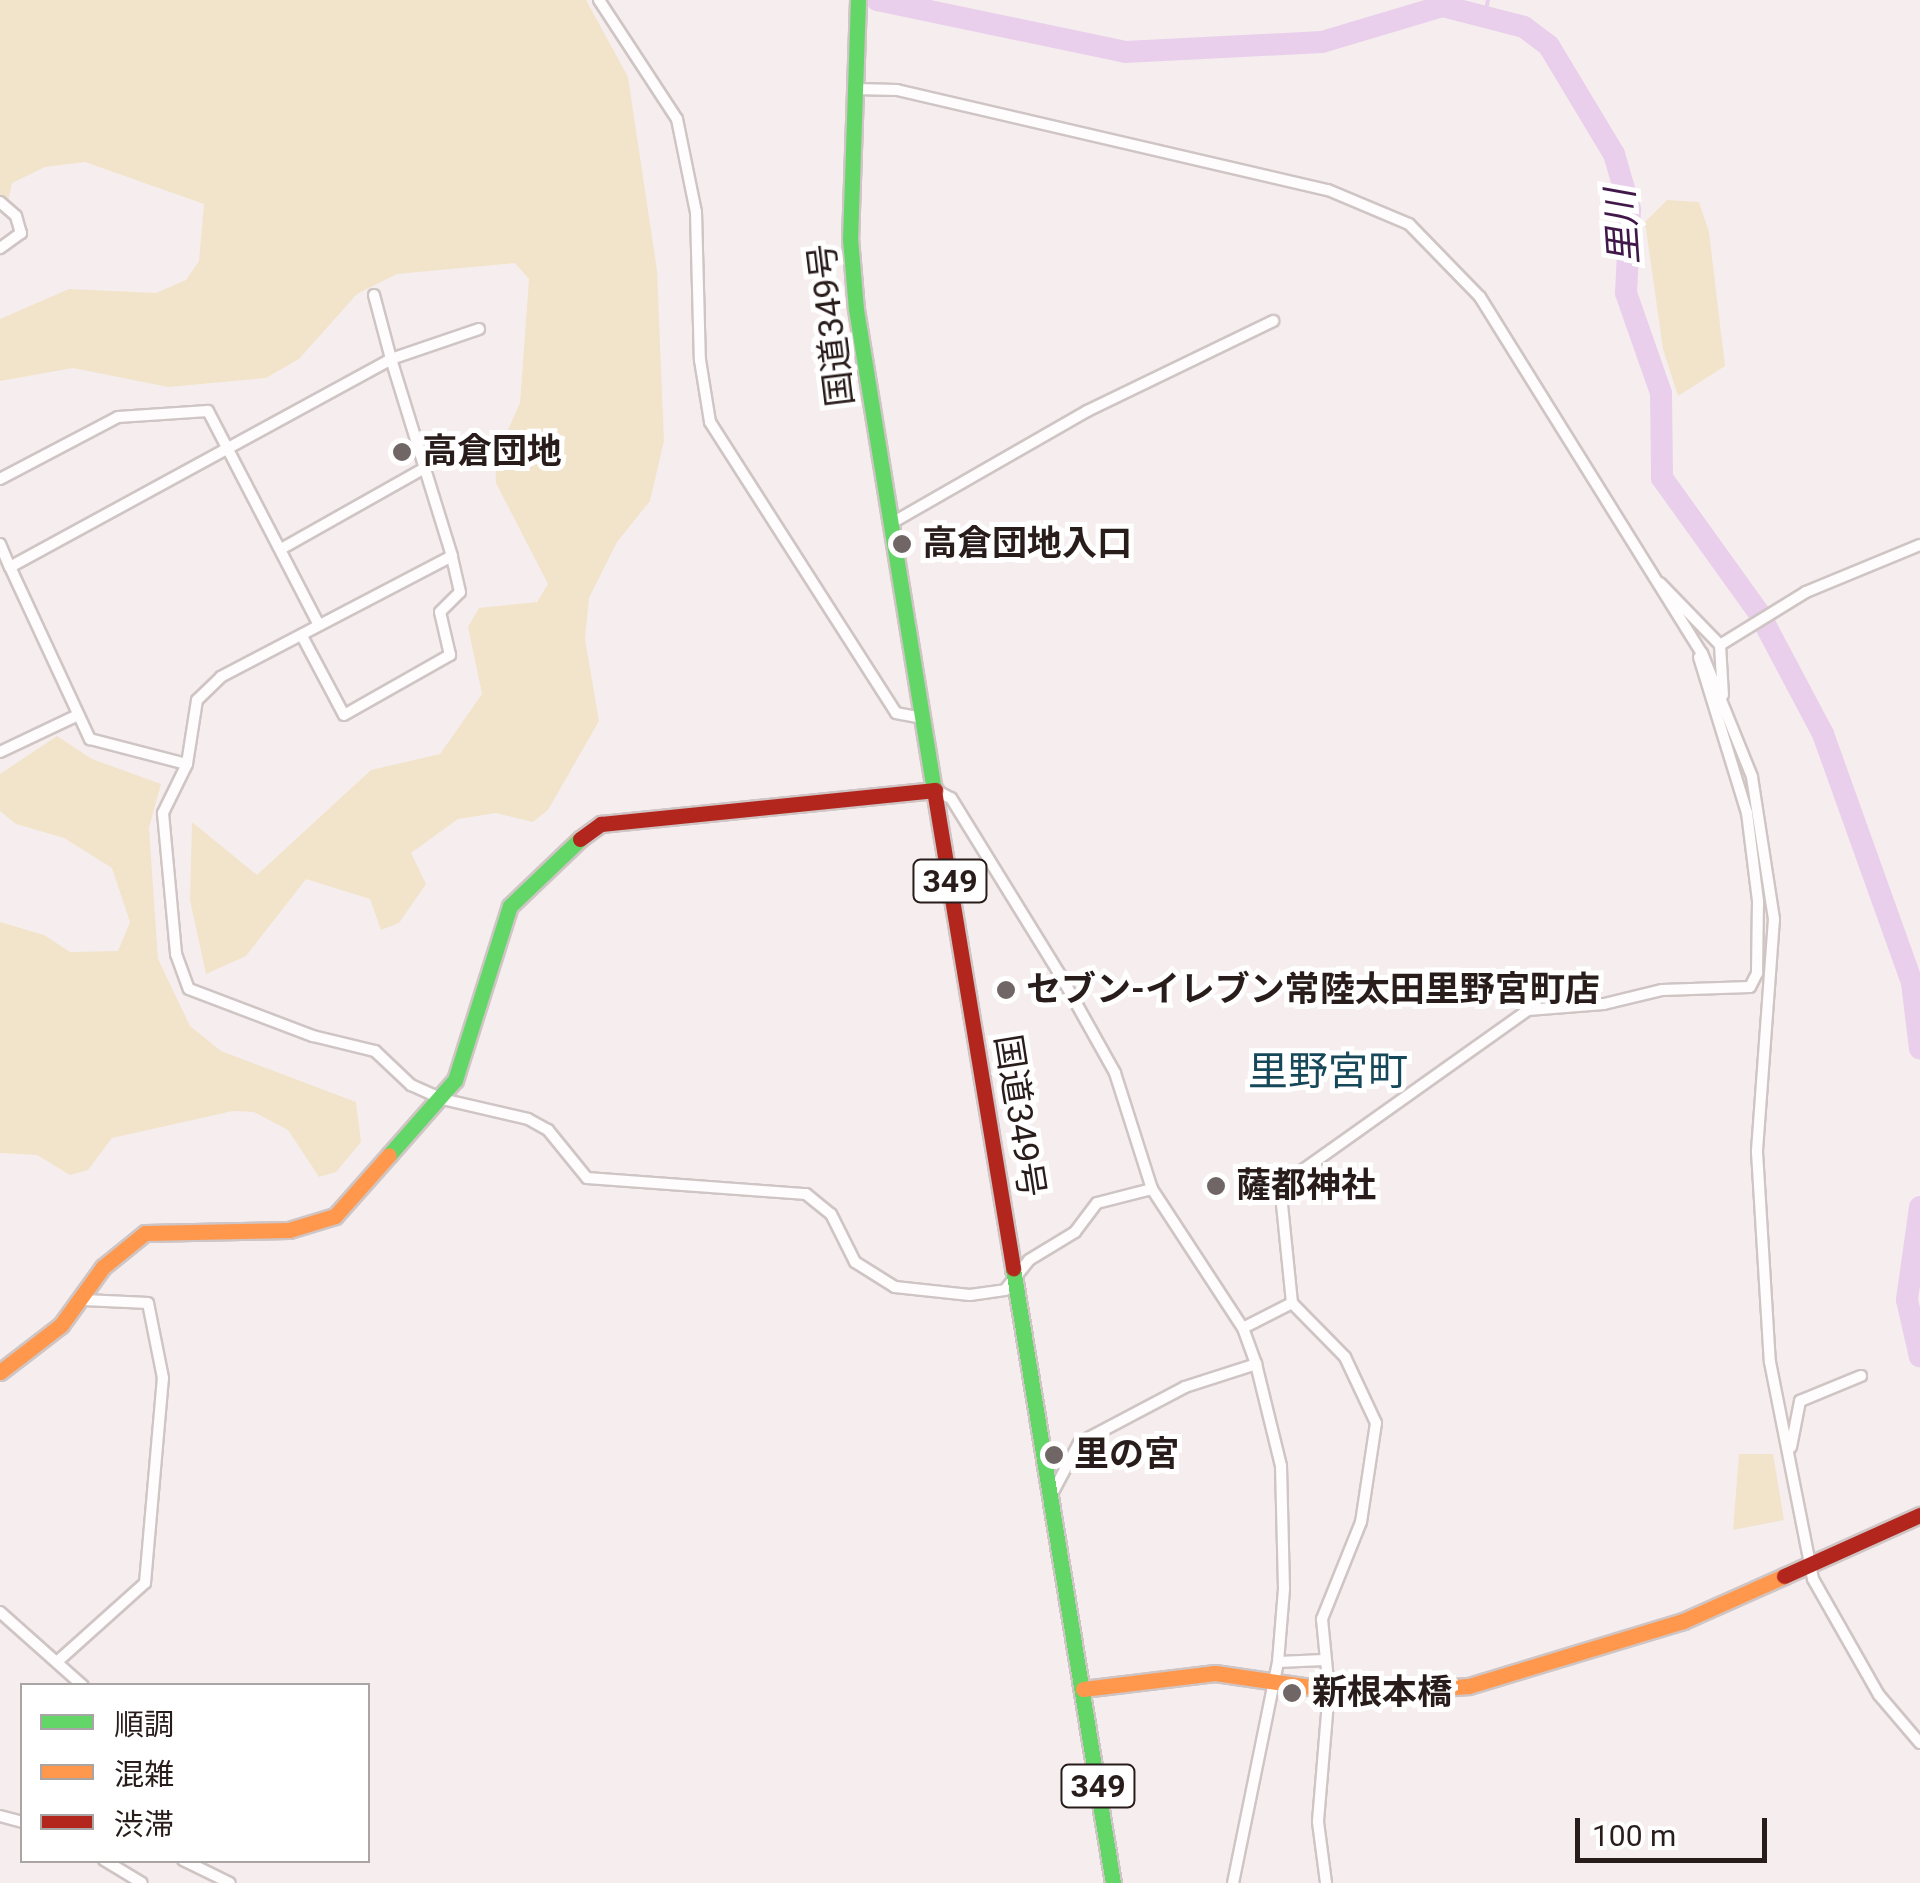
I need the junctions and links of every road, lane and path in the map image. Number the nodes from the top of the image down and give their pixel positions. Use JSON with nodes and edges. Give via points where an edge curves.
{"nodes":[{"id":1,"x":599,"y":0,"type":"edge"},
{"id":2,"x":858,"y":0,"type":"edge"},
{"id":3,"x":855,"y":88,"type":"junction"},
{"id":4,"x":0,"y":202,"type":"edge"},
{"id":5,"x":0,"y":248,"type":"edge"},
{"id":6,"x":374,"y":295,"type":"dead end"},
{"id":7,"x":1273,"y":321,"type":"dead end"},
{"id":8,"x":480,"y":329,"type":"dead end"},
{"id":9,"x":391,"y":359,"type":"junction"},
{"id":10,"x":228,"y":452,"type":"junction"},
{"id":11,"x":425,"y":468,"type":"junction"},
{"id":12,"x":0,"y":478,"type":"edge"},
{"id":13,"x":890,"y":524,"type":"junction"},
{"id":14,"x":0,"y":544,"type":"edge"},
{"id":15,"x":1920,"y":545,"type":"edge"},
{"id":16,"x":280,"y":549,"type":"junction"},
{"id":17,"x":452,"y":556,"type":"junction"},
{"id":18,"x":10,"y":567,"type":"junction"},
{"id":19,"x":1651,"y":576,"type":"junction"},
{"id":20,"x":319,"y":625,"type":"junction"},
{"id":21,"x":302,"y":636,"type":"junction"},
{"id":22,"x":1725,"y":643,"type":"junction"},
{"id":23,"x":1697,"y":646,"type":"junction"},
{"id":24,"x":1723,"y":701,"type":"junction"},
{"id":25,"x":78,"y":715,"type":"junction"},
{"id":26,"x":922,"y":718,"type":"junction"},
{"id":27,"x":0,"y":752,"type":"edge"},
{"id":28,"x":186,"y":764,"type":"junction"},
{"id":29,"x":935,"y":790,"type":"junction"},
{"id":30,"x":1774,"y":926,"type":"junction"},
{"id":31,"x":1757,"y":973,"type":"junction"},
{"id":32,"x":442,"y":1099,"type":"junction"},
{"id":33,"x":1152,"y":1189,"type":"junction"},
{"id":34,"x":1016,"y":1280,"type":"junction"},
{"id":35,"x":84,"y":1300,"type":"junction"},
{"id":36,"x":1292,"y":1303,"type":"junction"},
{"id":37,"x":1243,"y":1328,"type":"junction"},
{"id":38,"x":1256,"y":1364,"type":"junction"},
{"id":39,"x":0,"y":1372,"type":"edge"},
{"id":40,"x":1861,"y":1376,"type":"dead end"},
{"id":41,"x":1790,"y":1452,"type":"junction"},
{"id":42,"x":1050,"y":1497,"type":"junction"},
{"id":43,"x":1920,"y":1516,"type":"edge"},
{"id":44,"x":1812,"y":1562,"type":"junction"},
{"id":45,"x":0,"y":1612,"type":"edge"},
{"id":46,"x":1324,"y":1660,"type":"junction"},
{"id":47,"x":58,"y":1662,"type":"junction"},
{"id":48,"x":1275,"y":1670,"type":"junction"},
{"id":49,"x":80,"y":1683,"type":"edge"},
{"id":50,"x":1083,"y":1688,"type":"junction"},
{"id":51,"x":1329,"y":1690,"type":"junction"},
{"id":52,"x":1920,"y":1744,"type":"edge"},
{"id":53,"x":109,"y":1863,"type":"edge"},
{"id":54,"x":188,"y":1863,"type":"edge"},
{"id":55,"x":142,"y":1883,"type":"edge"},
{"id":56,"x":230,"y":1883,"type":"edge"},
{"id":57,"x":1112,"y":1883,"type":"edge"},
{"id":58,"x":1234,"y":1883,"type":"edge"},
{"id":59,"x":1326,"y":1883,"type":"edge"}],
"edges":[{"from":1,"to":26,"type":"street","via":[[676,118],[696,212],[700,360],[710,422],[896,713]]},
{"from":2,"to":3,"type":"main road","name":"国道349号","number":"349"},
{"from":3,"to":13,"type":"main road","name":"国道349号","number":"349","via":[[851,265]]},
{"from":3,"to":19,"type":"street","via":[[896,90],[1238,167],[1328,190],[1409,224],[1480,298]]},
{"from":4,"to":5,"type":"street","via":[[16,216],[21,233]]},
{"from":6,"to":9,"type":"street"},
{"from":7,"to":13,"type":"street","via":[[1087,411]]},
{"from":8,"to":9,"type":"street"},
{"from":9,"to":10,"type":"street"},
{"from":9,"to":11,"type":"street"},
{"from":10,"to":12,"type":"street","via":[[208,411],[118,417]]},
{"from":10,"to":16,"type":"street"},
{"from":10,"to":18,"type":"street"},
{"from":11,"to":16,"type":"street"},
{"from":11,"to":17,"type":"street"},
{"from":13,"to":26,"type":"main road","name":"国道349号","number":"349"},
{"from":14,"to":18,"type":"street"},
{"from":15,"to":22,"type":"street","via":[[1806,592]]},
{"from":16,"to":20,"type":"street"},
{"from":17,"to":20,"type":"street"},
{"from":17,"to":21,"type":"street","via":[[460,592],[440,612],[450,655],[344,715]]},
{"from":18,"to":25,"type":"street"},
{"from":19,"to":22,"type":"street"},
{"from":19,"to":23,"type":"street"},
{"from":20,"to":21,"type":"street"},
{"from":21,"to":28,"type":"street","via":[[206,688],[197,700]]},
{"from":22,"to":24,"type":"street"},
{"from":23,"to":24,"type":"street"},
{"from":23,"to":31,"type":"street","via":[[1747,813],[1758,901]]},
{"from":24,"to":30,"type":"street","via":[[1762,821]]},
{"from":25,"to":27,"type":"street"},
{"from":25,"to":28,"type":"street","via":[[90,739],[102,745]]},
{"from":26,"to":29,"type":"main road","name":"国道349号","number":"349"},
{"from":28,"to":32,"type":"street","via":[[163,813],[176,954],[189,988],[313,1036],[375,1052],[411,1084]]},
{"from":29,"to":32,"type":"main road","via":[[601,824],[550,861],[510,906],[455,1080]]},
{"from":29,"to":33,"type":"street","via":[[951,798],[1114,1073]]},
{"from":29,"to":34,"type":"main road","name":"国道349号","number":"349"},
{"from":30,"to":31,"type":"street"},
{"from":30,"to":41,"type":"street","via":[[1758,1214],[1770,1362]]},
{"from":31,"to":36,"type":"street","via":[[1739,992],[1662,990],[1604,1004],[1528,1010],[1293,1178],[1281,1195]]},
{"from":32,"to":34,"type":"street","via":[[548,1130],[588,1178],[806,1194],[832,1214],[855,1262],[895,1287],[970,1295],[1005,1290]]},
{"from":32,"to":35,"type":"main road","via":[[335,1216],[289,1230],[145,1234],[103,1268]]},
{"from":33,"to":34,"type":"street","via":[[1097,1204],[1075,1232],[1029,1260]]},
{"from":33,"to":37,"type":"street"},
{"from":34,"to":42,"type":"main road","name":"国道349号","number":"349"},
{"from":35,"to":39,"type":"main road"},
{"from":35,"to":47,"type":"street","via":[[148,1303],[163,1378],[145,1582]]},
{"from":36,"to":37,"type":"street"},
{"from":36,"to":46,"type":"street","via":[[1345,1356],[1376,1424],[1361,1522],[1322,1619]]},
{"from":37,"to":38,"type":"street"},
{"from":38,"to":42,"type":"street","via":[[1184,1387],[1079,1443]]},
{"from":38,"to":48,"type":"street","via":[[1281,1466],[1284,1589]]},
{"from":40,"to":41,"type":"street","via":[[1800,1401]]},
{"from":41,"to":44,"type":"street"},
{"from":42,"to":50,"type":"main road","name":"国道349号","number":"349"},
{"from":43,"to":44,"type":"main road"},
{"from":44,"to":51,"type":"main road","via":[[1684,1621],[1488,1681],[1428,1693]]},
{"from":44,"to":52,"type":"street","via":[[1870,1680]]},
{"from":45,"to":47,"type":"street"},
{"from":46,"to":48,"type":"street"},
{"from":46,"to":51,"type":"street"},
{"from":47,"to":49,"type":"street"},
{"from":48,"to":50,"type":"main road"},
{"from":48,"to":51,"type":"main road"},
{"from":48,"to":58,"type":"street"},
{"from":50,"to":57,"type":"main road","name":"国道349号","number":"349"},
{"from":51,"to":59,"type":"street","via":[[1318,1822]]},
{"from":53,"to":55,"type":"street"},
{"from":54,"to":56,"type":"street"}]}
